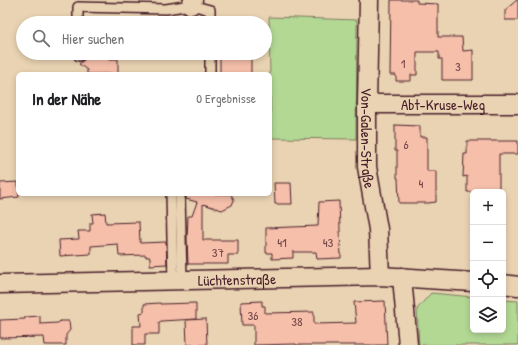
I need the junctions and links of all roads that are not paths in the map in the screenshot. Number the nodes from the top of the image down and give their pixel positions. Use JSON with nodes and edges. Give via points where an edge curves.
{"nodes":[{"id":1,"x":369,"y":0,"type":"edge"},
{"id":2,"x":192,"y":2,"type":"edge"},
{"id":3,"x":78,"y":16,"type":"edge"},
{"id":4,"x":210,"y":16,"type":"edge"},
{"id":5,"x":210,"y":60,"type":"edge"},
{"id":6,"x":210,"y":72,"type":"edge"},
{"id":7,"x":367,"y":104,"type":"junction"},
{"id":8,"x":518,"y":104,"type":"edge"},
{"id":9,"x":170,"y":196,"type":"edge"},
{"id":10,"x":180,"y":196,"type":"edge"},
{"id":11,"x":380,"y":276,"type":"junction"},
{"id":12,"x":402,"y":277,"type":"junction"},
{"id":13,"x":178,"y":280,"type":"junction"},
{"id":14,"x":470,"y":282,"type":"edge"},
{"id":15,"x":0,"y":284,"type":"edge"},
{"id":16,"x":506,"y":284,"type":"edge"},
{"id":17,"x":518,"y":286,"type":"edge"},
{"id":18,"x":408,"y":345,"type":"edge"}],
"edges":[{"from":1,"to":7,"type":"street","name":"Von-Galen-Straße"},
{"from":2,"to":3,"type":"lane","via":[[166,8],[78,7]]},
{"from":2,"to":4,"type":"lane","via":[[210,10]]},
{"from":5,"to":6,"type":"lane"},
{"from":7,"to":8,"type":"street","name":"Abt-Kruse-Weg"},
{"from":7,"to":11,"type":"street","name":"Von-Galen-Straße","via":[[367,167],[378,229]]},
{"from":9,"to":13,"type":"lane"},
{"from":10,"to":13,"type":"lane"},
{"from":11,"to":12,"type":"street","name":"Lüchtenstraße"},
{"from":11,"to":13,"type":"street","name":"Lüchtenstraße"},
{"from":12,"to":14,"type":"street","name":"Lüchtenstraße"},
{"from":12,"to":18,"type":"street"},
{"from":13,"to":15,"type":"street","name":"Lüchtenstraße"},
{"from":16,"to":17,"type":"street"}]}
